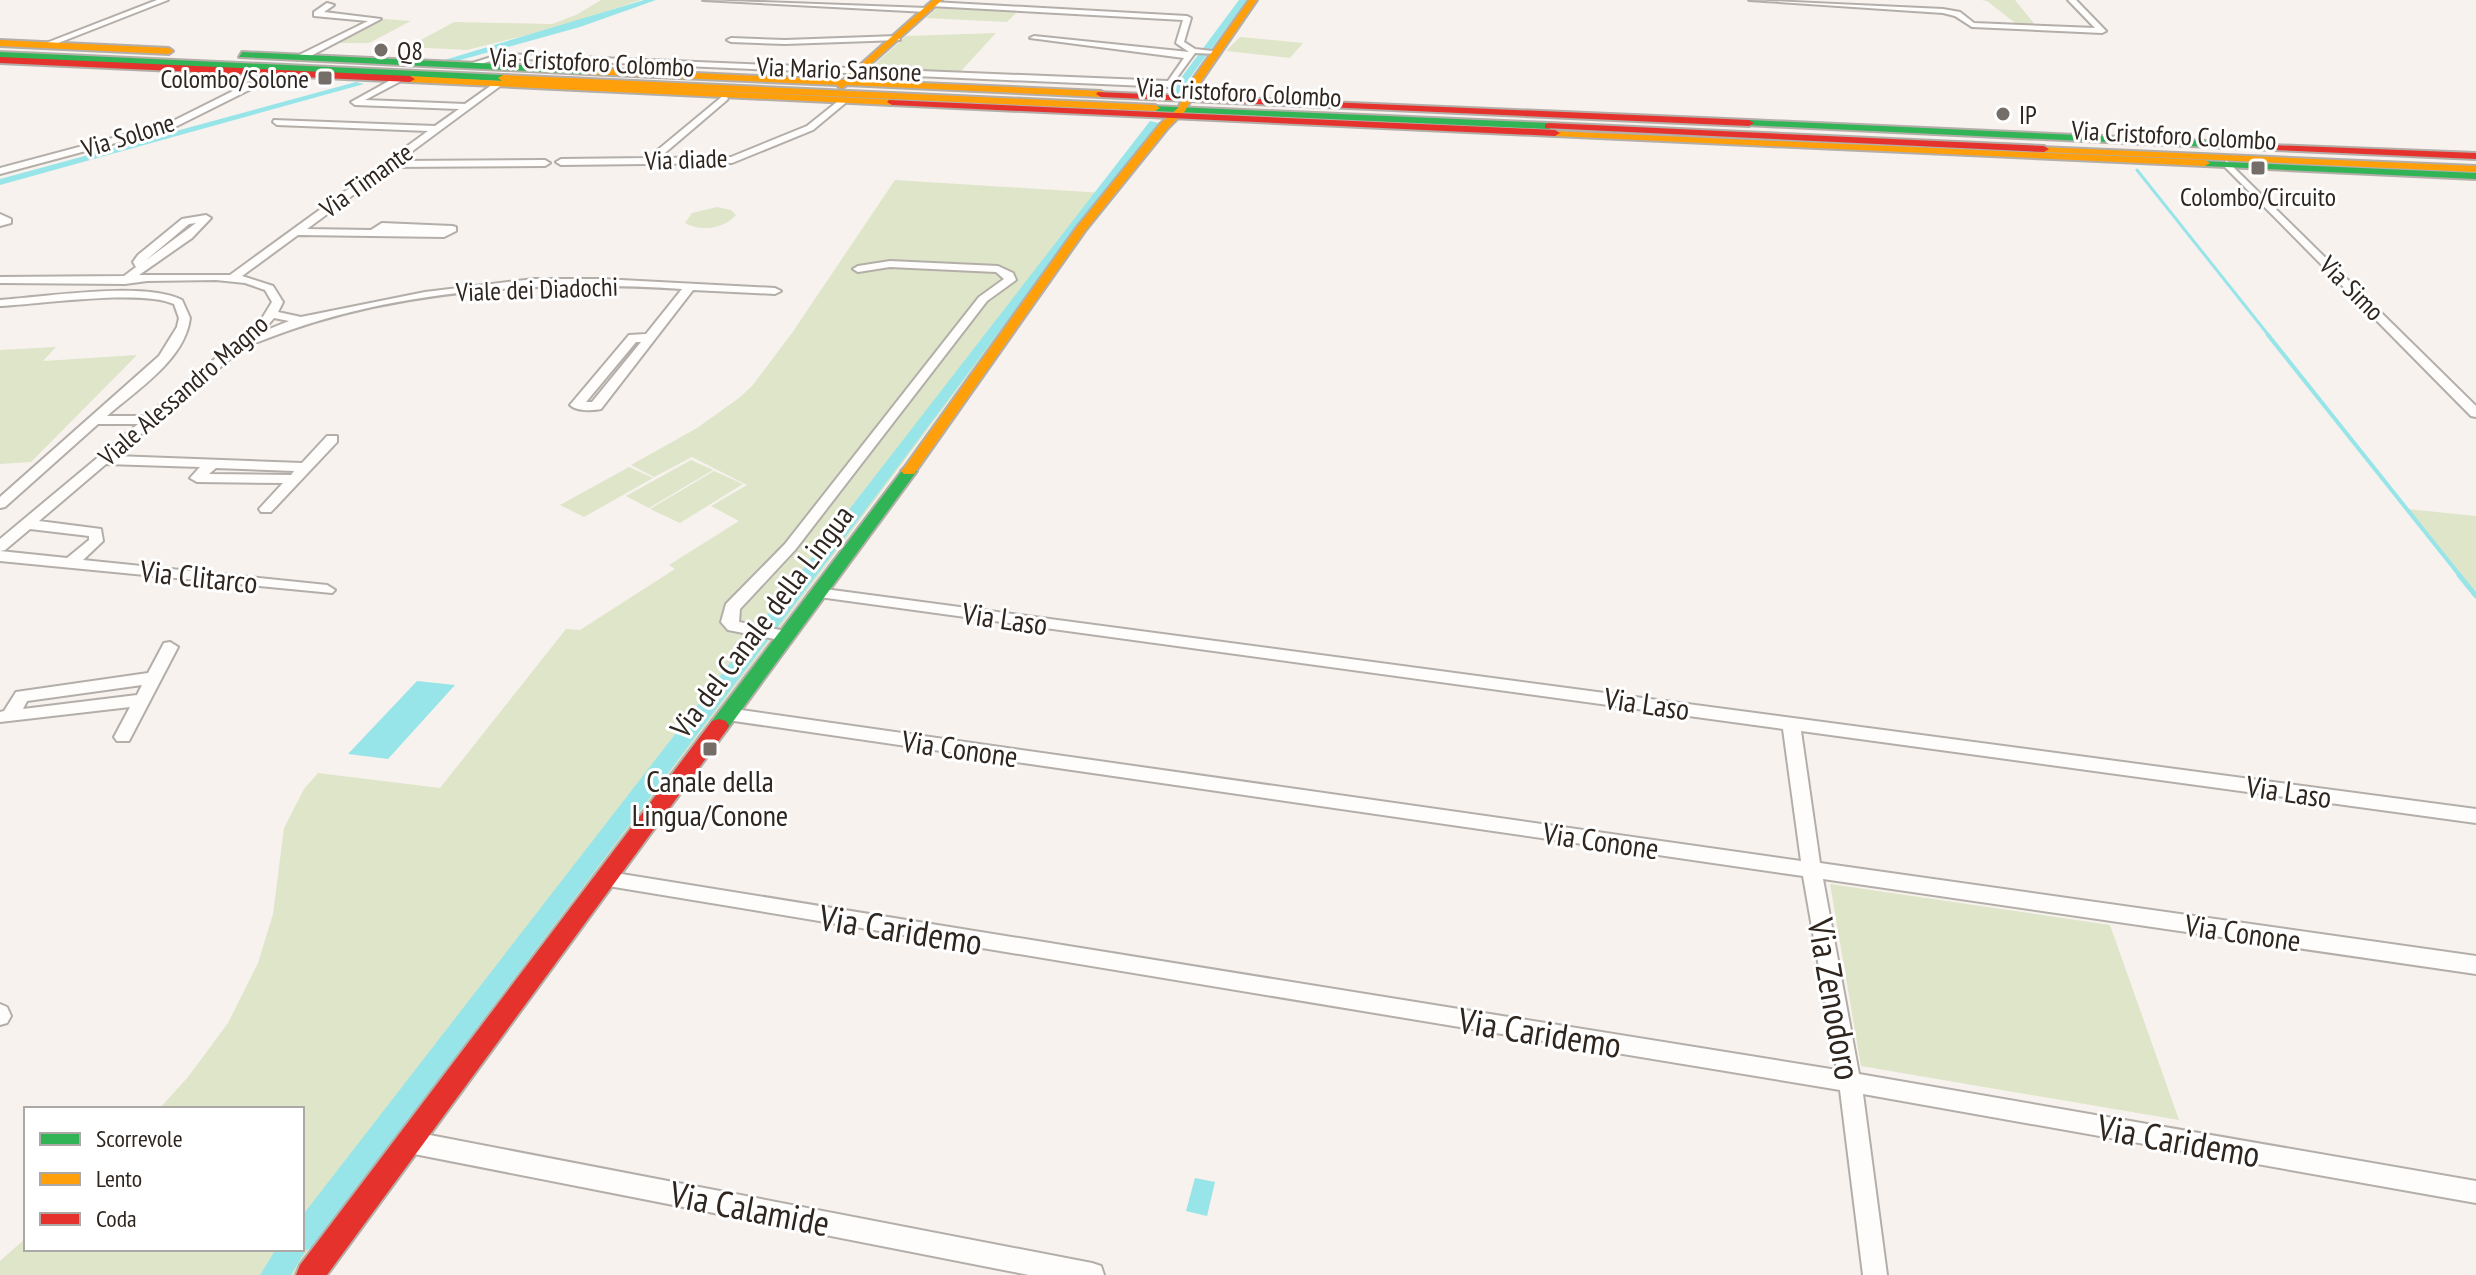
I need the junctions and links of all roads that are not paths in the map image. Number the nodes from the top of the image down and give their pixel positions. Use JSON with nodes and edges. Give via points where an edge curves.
{"nodes":[{"id":1,"x":156,"y":0,"type":"edge"},
{"id":2,"x":164,"y":0,"type":"edge"},
{"id":3,"x":707,"y":0,"type":"edge"},
{"id":4,"x":1253,"y":0,"type":"edge"},
{"id":5,"x":1753,"y":0,"type":"edge"},
{"id":6,"x":2072,"y":0,"type":"edge"},
{"id":7,"x":1838,"y":2,"type":"edge"},
{"id":8,"x":330,"y":5,"type":"dead end"},
{"id":9,"x":933,"y":5,"type":"edge"},
{"id":10,"x":897,"y":38,"type":"junction"},
{"id":11,"x":1034,"y":38,"type":"dead end"},
{"id":12,"x":731,"y":40,"type":"dead end"},
{"id":13,"x":0,"y":43,"type":"edge"},
{"id":14,"x":45,"y":45,"type":"junction"},
{"id":15,"x":1214,"y":52,"type":"junction"},
{"id":16,"x":1192,"y":53,"type":"junction"},
{"id":17,"x":0,"y":55,"type":"edge"},
{"id":18,"x":296,"y":66,"type":"junction"},
{"id":19,"x":462,"y":67,"type":"junction"},
{"id":20,"x":862,"y":69,"type":"junction"},
{"id":21,"x":704,"y":70,"type":"junction"},
{"id":22,"x":252,"y":79,"type":"junction"},
{"id":23,"x":398,"y":79,"type":"junction"},
{"id":24,"x":499,"y":84,"type":"junction"},
{"id":25,"x":840,"y":93,"type":"junction"},
{"id":26,"x":724,"y":98,"type":"dead end"},
{"id":27,"x":466,"y":107,"type":"junction"},
{"id":28,"x":1183,"y":107,"type":"junction"},
{"id":29,"x":1407,"y":111,"type":"junction"},
{"id":30,"x":277,"y":122,"type":"dead end"},
{"id":31,"x":435,"y":129,"type":"junction"},
{"id":32,"x":2117,"y":140,"type":"junction"},
{"id":33,"x":2152,"y":148,"type":"junction"},
{"id":34,"x":2476,"y":156,"type":"edge"},
{"id":35,"x":650,"y":161,"type":"junction"},
{"id":36,"x":561,"y":162,"type":"dead end"},
{"id":37,"x":2476,"y":162,"type":"edge"},
{"id":38,"x":545,"y":163,"type":"dead end"},
{"id":39,"x":388,"y":164,"type":"junction"},
{"id":40,"x":2227,"y":164,"type":"junction"},
{"id":41,"x":2368,"y":164,"type":"junction"},
{"id":42,"x":2476,"y":169,"type":"edge"},
{"id":43,"x":0,"y":171,"type":"edge"},
{"id":44,"x":2397,"y":172,"type":"junction"},
{"id":45,"x":2476,"y":176,"type":"edge"},
{"id":46,"x":0,"y":217,"type":"edge"},
{"id":47,"x":0,"y":223,"type":"edge"},
{"id":48,"x":293,"y":232,"type":"junction"},
{"id":49,"x":444,"y":234,"type":"dead end"},
{"id":50,"x":141,"y":266,"type":"junction"},
{"id":51,"x":858,"y":269,"type":"dead end"},
{"id":52,"x":234,"y":277,"type":"junction"},
{"id":53,"x":0,"y":280,"type":"edge"},
{"id":54,"x":126,"y":280,"type":"junction"},
{"id":55,"x":689,"y":288,"type":"junction"},
{"id":56,"x":775,"y":291,"type":"dead end"},
{"id":57,"x":108,"y":295,"type":"junction"},
{"id":58,"x":0,"y":303,"type":"edge"},
{"id":59,"x":273,"y":314,"type":"junction"},
{"id":60,"x":301,"y":320,"type":"junction"},
{"id":61,"x":651,"y":338,"type":"junction"},
{"id":62,"x":235,"y":348,"type":"junction"},
{"id":63,"x":2476,"y":413,"type":"edge"},
{"id":64,"x":96,"y":420,"type":"junction"},
{"id":65,"x":151,"y":420,"type":"junction"},
{"id":66,"x":332,"y":439,"type":"dead end"},
{"id":67,"x":103,"y":460,"type":"junction"},
{"id":68,"x":212,"y":464,"type":"junction"},
{"id":69,"x":305,"y":467,"type":"junction"},
{"id":70,"x":293,"y":479,"type":"junction"},
{"id":71,"x":0,"y":504,"type":"edge"},
{"id":72,"x":266,"y":509,"type":"dead end"},
{"id":73,"x":26,"y":524,"type":"junction"},
{"id":74,"x":0,"y":547,"type":"edge"},
{"id":75,"x":0,"y":556,"type":"edge"},
{"id":76,"x":72,"y":562,"type":"junction"},
{"id":77,"x":327,"y":590,"type":"dead end"},
{"id":78,"x":817,"y":593,"type":"junction"},
{"id":79,"x":778,"y":635,"type":"junction"},
{"id":80,"x":170,"y":647,"type":"dead end"},
{"id":81,"x":152,"y":678,"type":"junction"},
{"id":82,"x":141,"y":700,"type":"junction"},
{"id":83,"x":727,"y":714,"type":"junction"},
{"id":84,"x":5,"y":717,"type":"edge"},
{"id":85,"x":1791,"y":723,"type":"junction"},
{"id":86,"x":123,"y":737,"type":"dead end"},
{"id":87,"x":2476,"y":816,"type":"edge"},
{"id":88,"x":1812,"y":871,"type":"junction"},
{"id":89,"x":603,"y":879,"type":"junction"},
{"id":90,"x":2476,"y":965,"type":"edge"},
{"id":91,"x":1850,"y":1082,"type":"junction"},
{"id":92,"x":408,"y":1141,"type":"junction"},
{"id":93,"x":2476,"y":1192,"type":"edge"},
{"id":94,"x":310,"y":1275,"type":"edge"},
{"id":95,"x":1092,"y":1275,"type":"edge"},
{"id":96,"x":1875,"y":1275,"type":"edge"}],
"edges":[{"from":1,"to":2,"type":"street"},
{"from":2,"to":14,"type":"street"},
{"from":3,"to":9,"type":"street"},
{"from":4,"to":15,"type":"street","name":"Via del Canale della Lingua"},
{"from":5,"to":7,"type":"street"},
{"from":6,"to":7,"type":"street","via":[[2102,31],[1972,25],[1955,13]]},
{"from":8,"to":18,"type":"street","name":"Via Cristoforo Colombo","via":[[317,14],[377,19]]},
{"from":9,"to":10,"type":"street"},
{"from":9,"to":16,"type":"street","via":[[1187,18],[1180,43]]},
{"from":10,"to":12,"type":"street"},
{"from":10,"to":20,"type":"street"},
{"from":11,"to":16,"type":"street"},
{"from":13,"to":14,"type":"street","name":"Via Cristoforo Colombo"},
{"from":14,"to":18,"type":"street","name":"Via Cristoforo Colombo"},
{"from":15,"to":16,"type":"street"},
{"from":15,"to":28,"type":"street","name":"Via del Canale della Lingua"},
{"from":16,"to":20,"type":"street","name":"Via Mario Sansone","via":[[1170,84]]},
{"from":17,"to":19,"type":"street","name":"Via Cristoforo Colombo"},
{"from":17,"to":22,"type":"street","name":"Via Cristoforo Colombo"},
{"from":17,"to":25,"type":"street","name":"Via Cristoforo Colombo"},
{"from":18,"to":19,"type":"street","name":"Via Cristoforo Colombo"},
{"from":18,"to":22,"type":"street","name":"Via Cristoforo Colombo"},
{"from":18,"to":23,"type":"street","name":"Via Cristoforo Colombo"},
{"from":19,"to":21,"type":"street","name":"Via Cristoforo Colombo"},
{"from":19,"to":25,"type":"street","name":"Via Cristoforo Colombo"},
{"from":20,"to":21,"type":"street","name":"Via Mario Sansone"},
{"from":20,"to":25,"type":"street"},
{"from":21,"to":25,"type":"street","name":"Via Cristoforo Colombo"},
{"from":22,"to":43,"type":"street","name":"Via Solone","via":[[172,125]]},
{"from":23,"to":24,"type":"street","name":"Via Cristoforo Colombo"},
{"from":23,"to":27,"type":"street","via":[[355,102]]},
{"from":24,"to":25,"type":"street","name":"Via Cristoforo Colombo"},
{"from":24,"to":27,"type":"street","name":"Via Timante"},
{"from":25,"to":28,"type":"street","name":"Via Cristoforo Colombo"},
{"from":25,"to":28,"type":"street","name":"Via Cristoforo Colombo","via":[[952,102]]},
{"from":25,"to":35,"type":"street","name":"Via diade","via":[[810,128],[744,157]]},
{"from":26,"to":35,"type":"street"},
{"from":27,"to":31,"type":"street","name":"Via Timante"},
{"from":28,"to":29,"type":"street","name":"Via Cristoforo Colombo"},
{"from":28,"to":40,"type":"street","name":"Via Cristoforo Colombo"},
{"from":28,"to":41,"type":"street","name":"Via Cristoforo Colombo"},
{"from":28,"to":78,"type":"street","name":"Via del Canale della Lingua","via":[[1081,229]]},
{"from":29,"to":32,"type":"street","name":"Via Cristoforo Colombo"},
{"from":29,"to":33,"type":"street","name":"Via Cristoforo Colombo"},
{"from":30,"to":31,"type":"street"},
{"from":31,"to":39,"type":"street","name":"Via Timante"},
{"from":32,"to":33,"type":"street"},
{"from":32,"to":34,"type":"street","name":"Via Cristoforo Colombo"},
{"from":33,"to":37,"type":"street","name":"Via Cristoforo Colombo"},
{"from":35,"to":36,"type":"street","name":"Via diade"},
{"from":38,"to":39,"type":"street"},
{"from":39,"to":48,"type":"street","name":"Via Timante"},
{"from":40,"to":44,"type":"street","name":"Via Cristoforo Colombo"},
{"from":40,"to":63,"type":"street","name":"Via Simo"},
{"from":41,"to":42,"type":"street","name":"Via Cristoforo Colombo"},
{"from":41,"to":44,"type":"street"},
{"from":44,"to":45,"type":"street","name":"Via Cristoforo Colombo"},
{"from":46,"to":47,"type":"street","via":[[7,221]]},
{"from":48,"to":49,"type":"street"},
{"from":48,"to":52,"type":"street","name":"Via Timante"},
{"from":50,"to":50,"type":"street","via":[[162,257],[206,218],[186,221],[142,257]]},
{"from":50,"to":54,"type":"street"},
{"from":51,"to":79,"type":"street","via":[[890,264],[998,269],[1010,280],[983,299],[790,547],[732,608],[729,622]]},
{"from":52,"to":54,"type":"street","name":"Viale Alessandro Magno"},
{"from":52,"to":59,"type":"street","name":"Viale Alessandro Magno","via":[[270,290]]},
{"from":53,"to":54,"type":"street","name":"Viale Alessandro Magno"},
{"from":54,"to":57,"type":"street"},
{"from":55,"to":56,"type":"street","name":"Viale dei Diadochi"},
{"from":55,"to":60,"type":"street","name":"Viale dei Diadochi","via":[[502,285]]},
{"from":55,"to":61,"type":"street"},
{"from":57,"to":58,"type":"street","name":"Viale Alessandro Magno"},
{"from":57,"to":64,"type":"street","name":"Viale Alessandro Magno","via":[[170,298],[181,304],[185,320],[164,358]]},
{"from":59,"to":60,"type":"street","name":"Viale dei Diadochi"},
{"from":59,"to":62,"type":"street","name":"Viale Alessandro Magno"},
{"from":60,"to":62,"type":"street","name":"Viale dei Diadochi"},
{"from":61,"to":61,"type":"street","via":[[633,338],[576,405],[596,406]]},
{"from":62,"to":65,"type":"street","name":"Viale Alessandro Magno"},
{"from":64,"to":65,"type":"street"},
{"from":64,"to":71,"type":"street","name":"Viale Alessandro Magno"},
{"from":65,"to":67,"type":"street","name":"Viale Alessandro Magno"},
{"from":66,"to":69,"type":"street"},
{"from":67,"to":68,"type":"street"},
{"from":67,"to":73,"type":"street","name":"Viale Alessandro Magno"},
{"from":68,"to":69,"type":"street"},
{"from":68,"to":70,"type":"street","via":[[197,478]]},
{"from":69,"to":70,"type":"street"},
{"from":70,"to":72,"type":"street"},
{"from":73,"to":74,"type":"street","name":"Viale Alessandro Magno"},
{"from":73,"to":76,"type":"street","via":[[96,532],[96,541]]},
{"from":75,"to":76,"type":"street","name":"Via Clitarco"},
{"from":76,"to":77,"type":"street","name":"Via Clitarco"},
{"from":78,"to":79,"type":"street","name":"Via del Canale della Lingua"},
{"from":78,"to":85,"type":"street","name":"Via Laso"},
{"from":79,"to":83,"type":"street","name":"Via del Canale della Lingua"},
{"from":80,"to":81,"type":"street"},
{"from":81,"to":82,"type":"street"},
{"from":81,"to":84,"type":"street","via":[[22,696]]},
{"from":82,"to":84,"type":"street"},
{"from":82,"to":86,"type":"street"},
{"from":83,"to":88,"type":"street","name":"Via Conone"},
{"from":83,"to":89,"type":"street","name":"Via del Canale della Lingua"},
{"from":85,"to":87,"type":"street","name":"Via Laso"},
{"from":85,"to":88,"type":"street","name":"Via Zenodoro"},
{"from":88,"to":90,"type":"street","name":"Via Conone"},
{"from":88,"to":91,"type":"street","name":"Via Zenodoro"},
{"from":89,"to":91,"type":"street","name":"Via Caridemo"},
{"from":89,"to":92,"type":"street","name":"Via del Canale della Lingua"},
{"from":91,"to":93,"type":"street","name":"Via Caridemo"},
{"from":91,"to":96,"type":"street","name":"Via Zenodoro"},
{"from":92,"to":94,"type":"street","name":"Via del Canale della Lingua"},
{"from":92,"to":95,"type":"street","name":"Via Calamide"}]}
